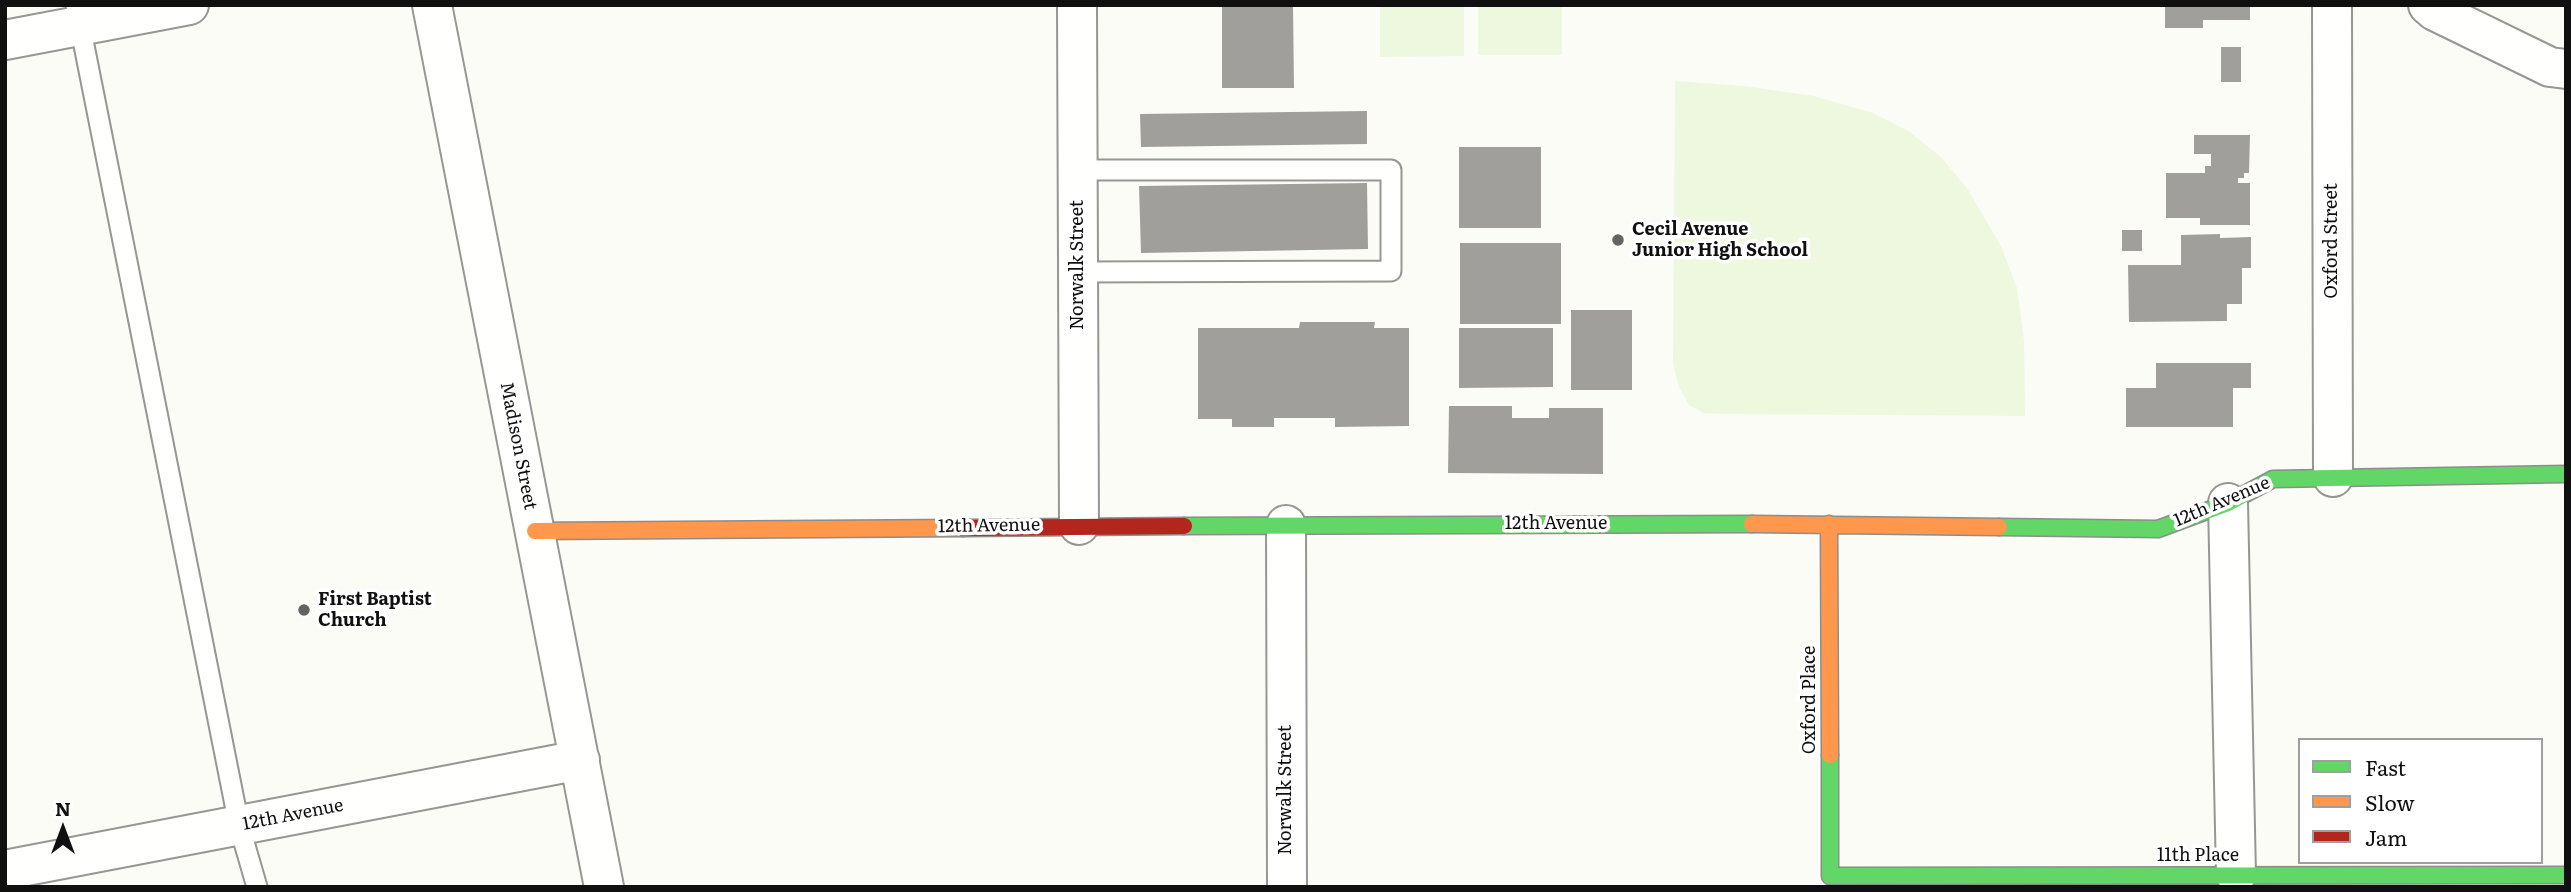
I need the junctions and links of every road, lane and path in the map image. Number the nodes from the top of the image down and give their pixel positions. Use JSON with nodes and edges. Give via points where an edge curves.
{"nodes":[{"id":1,"x":189,"y":5,"type":"edge"},
{"id":2,"x":432,"y":5,"type":"edge"},
{"id":3,"x":1077,"y":5,"type":"edge"},
{"id":4,"x":2332,"y":5,"type":"edge"},
{"id":5,"x":2428,"y":5,"type":"edge"},
{"id":6,"x":78,"y":15,"type":"edge"},
{"id":7,"x":5,"y":40,"type":"edge"},
{"id":8,"x":2566,"y":69,"type":"edge"},
{"id":9,"x":1077,"y":170,"type":"junction"},
{"id":10,"x":1078,"y":272,"type":"junction"},
{"id":11,"x":2566,"y":474,"type":"edge"},
{"id":12,"x":2333,"y":477,"type":"junction"},
{"id":13,"x":2228,"y":503,"type":"junction"},
{"id":14,"x":1829,"y":524,"type":"junction"},
{"id":15,"x":1079,"y":525,"type":"junction"},
{"id":16,"x":1286,"y":525,"type":"junction"},
{"id":17,"x":535,"y":531,"type":"junction"},
{"id":18,"x":580,"y":760,"type":"junction"},
{"id":19,"x":239,"y":825,"type":"junction"},
{"id":20,"x":5,"y":870,"type":"edge"},
{"id":21,"x":2236,"y":875,"type":"junction"},
{"id":22,"x":2566,"y":875,"type":"edge"},
{"id":23,"x":1823,"y":881,"type":"edge"},
{"id":24,"x":1986,"y":882,"type":"edge"},
{"id":25,"x":257,"y":887,"type":"edge"},
{"id":26,"x":604,"y":887,"type":"edge"},
{"id":27,"x":1287,"y":887,"type":"edge"}],
"edges":[{"from":1,"to":6,"type":"street"},
{"from":2,"to":17,"type":"street","name":"Madison Street"},
{"from":3,"to":9,"type":"street","name":"Norwalk Street"},
{"from":4,"to":12,"type":"street","name":"Oxford Street"},
{"from":5,"to":8,"type":"street","via":[[2550,68]]},
{"from":6,"to":7,"type":"street"},
{"from":6,"to":19,"type":"lane"},
{"from":9,"to":10,"type":"street","name":"Norwalk Street"},
{"from":9,"to":10,"type":"lane","via":[[1391,170],[1391,271]]},
{"from":10,"to":15,"type":"street","name":"Norwalk Street"},
{"from":11,"to":12,"type":"street","name":"12th Avenue"},
{"from":12,"to":13,"type":"street","name":"12th Avenue","via":[[2273,479]]},
{"from":13,"to":14,"type":"street","name":"12th Avenue","via":[[2158,529]]},
{"from":13,"to":21,"type":"street"},
{"from":14,"to":16,"type":"street","name":"12th Avenue"},
{"from":14,"to":23,"type":"street","name":"Oxford Place"},
{"from":15,"to":16,"type":"street","name":"12th Avenue"},
{"from":15,"to":17,"type":"street","name":"12th Avenue"},
{"from":16,"to":27,"type":"street","name":"Norwalk Street"},
{"from":17,"to":18,"type":"street","name":"Madison Street"},
{"from":18,"to":19,"type":"street","name":"12th Avenue"},
{"from":18,"to":26,"type":"street","name":"Madison Street"},
{"from":19,"to":20,"type":"street","name":"12th Avenue"},
{"from":19,"to":25,"type":"lane"},
{"from":21,"to":22,"type":"street","name":"11th Place"},
{"from":21,"to":24,"type":"street","name":"11th Place"},
{"from":23,"to":24,"type":"street","name":"11th Place"}]}
